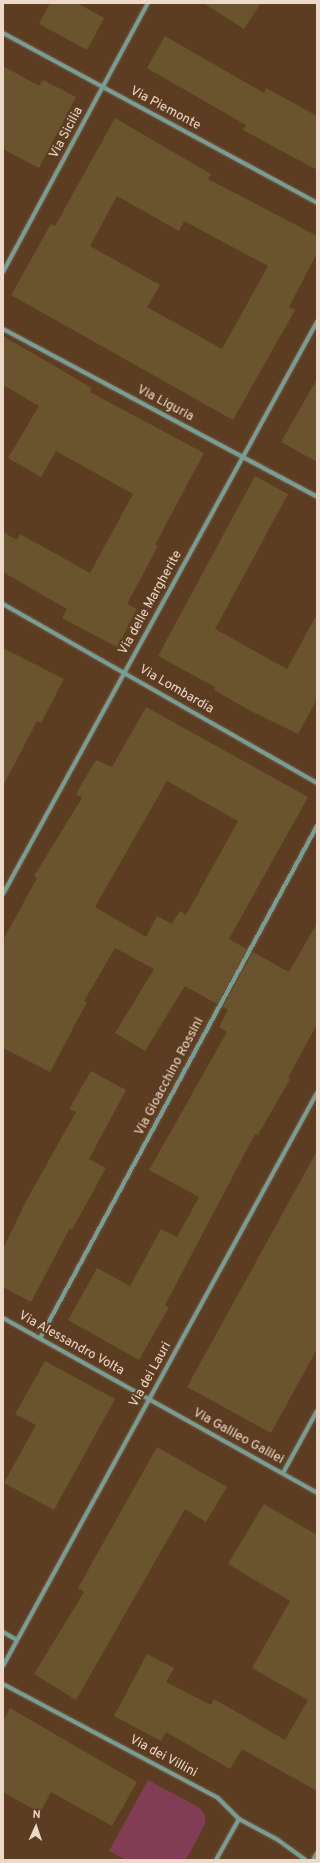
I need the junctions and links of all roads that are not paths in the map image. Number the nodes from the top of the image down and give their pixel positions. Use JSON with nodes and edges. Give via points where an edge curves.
{"nodes":[{"id":1,"x":148,"y":3,"type":"edge"},
{"id":2,"x":3,"y":33,"type":"edge"},
{"id":3,"x":103,"y":87,"type":"junction"},
{"id":4,"x":317,"y":203,"type":"edge"},
{"id":5,"x":3,"y":272,"type":"edge"},
{"id":6,"x":317,"y":322,"type":"edge"},
{"id":7,"x":3,"y":329,"type":"edge"},
{"id":8,"x":243,"y":458,"type":"junction"},
{"id":9,"x":317,"y":497,"type":"edge"},
{"id":10,"x":3,"y":604,"type":"edge"},
{"id":11,"x":125,"y":672,"type":"junction"},
{"id":12,"x":317,"y":783,"type":"edge"},
{"id":13,"x":317,"y":826,"type":"edge"},
{"id":14,"x":3,"y":894,"type":"edge"},
{"id":15,"x":317,"y":1093,"type":"edge"},
{"id":16,"x":3,"y":1318,"type":"edge"},
{"id":17,"x":40,"y":1338,"type":"junction"},
{"id":18,"x":150,"y":1398,"type":"junction"},
{"id":19,"x":317,"y":1412,"type":"edge"},
{"id":20,"x":283,"y":1473,"type":"junction"},
{"id":21,"x":317,"y":1494,"type":"edge"},
{"id":22,"x":3,"y":1632,"type":"edge"},
{"id":23,"x":18,"y":1640,"type":"junction"},
{"id":24,"x":3,"y":1666,"type":"edge"},
{"id":25,"x":3,"y":1684,"type":"edge"},
{"id":26,"x":239,"y":1819,"type":"junction"},
{"id":27,"x":317,"y":1853,"type":"edge"},
{"id":28,"x":216,"y":1860,"type":"edge"},
{"id":29,"x":306,"y":1860,"type":"edge"},
{"id":30,"x":313,"y":1860,"type":"edge"}],
"edges":[{"from":1,"to":3,"type":"street","name":"Via Sicilia"},
{"from":2,"to":3,"type":"street","name":"Via Piemonte"},
{"from":3,"to":4,"type":"street","name":"Via Piemonte"},
{"from":3,"to":5,"type":"street","name":"Via Sicilia"},
{"from":6,"to":8,"type":"street","name":"Via delle Margherite"},
{"from":7,"to":8,"type":"street","name":"Via Liguria"},
{"from":8,"to":9,"type":"street","name":"Via Liguria"},
{"from":8,"to":11,"type":"street","name":"Via delle Margherite"},
{"from":10,"to":11,"type":"street","name":"Via Lombardia"},
{"from":11,"to":12,"type":"street","name":"Via Lombardia"},
{"from":11,"to":14,"type":"street","name":"Via delle Margherite"},
{"from":13,"to":17,"type":"street","name":"Via Gioacchino Rossini"},
{"from":15,"to":18,"type":"street","name":"Via dei Lauri"},
{"from":16,"to":17,"type":"street","name":"Via Alessandro Volta"},
{"from":17,"to":18,"type":"street","name":"Via Alessandro Volta"},
{"from":18,"to":20,"type":"street","name":"Via Galileo Galilei"},
{"from":18,"to":23,"type":"street","name":"Via dei Lauri"},
{"from":19,"to":20,"type":"street"},
{"from":20,"to":21,"type":"street","name":"Via Galileo Galilei"},
{"from":22,"to":23,"type":"street"},
{"from":23,"to":24,"type":"street","name":"Via dei Lauri"},
{"from":25,"to":26,"type":"street","name":"Via dei Villini","via":[[218,1798]]},
{"from":26,"to":28,"type":"street"},
{"from":26,"to":29,"type":"street","name":"Via dei Villini","via":[[278,1840]]},
{"from":27,"to":30,"type":"street"}]}
